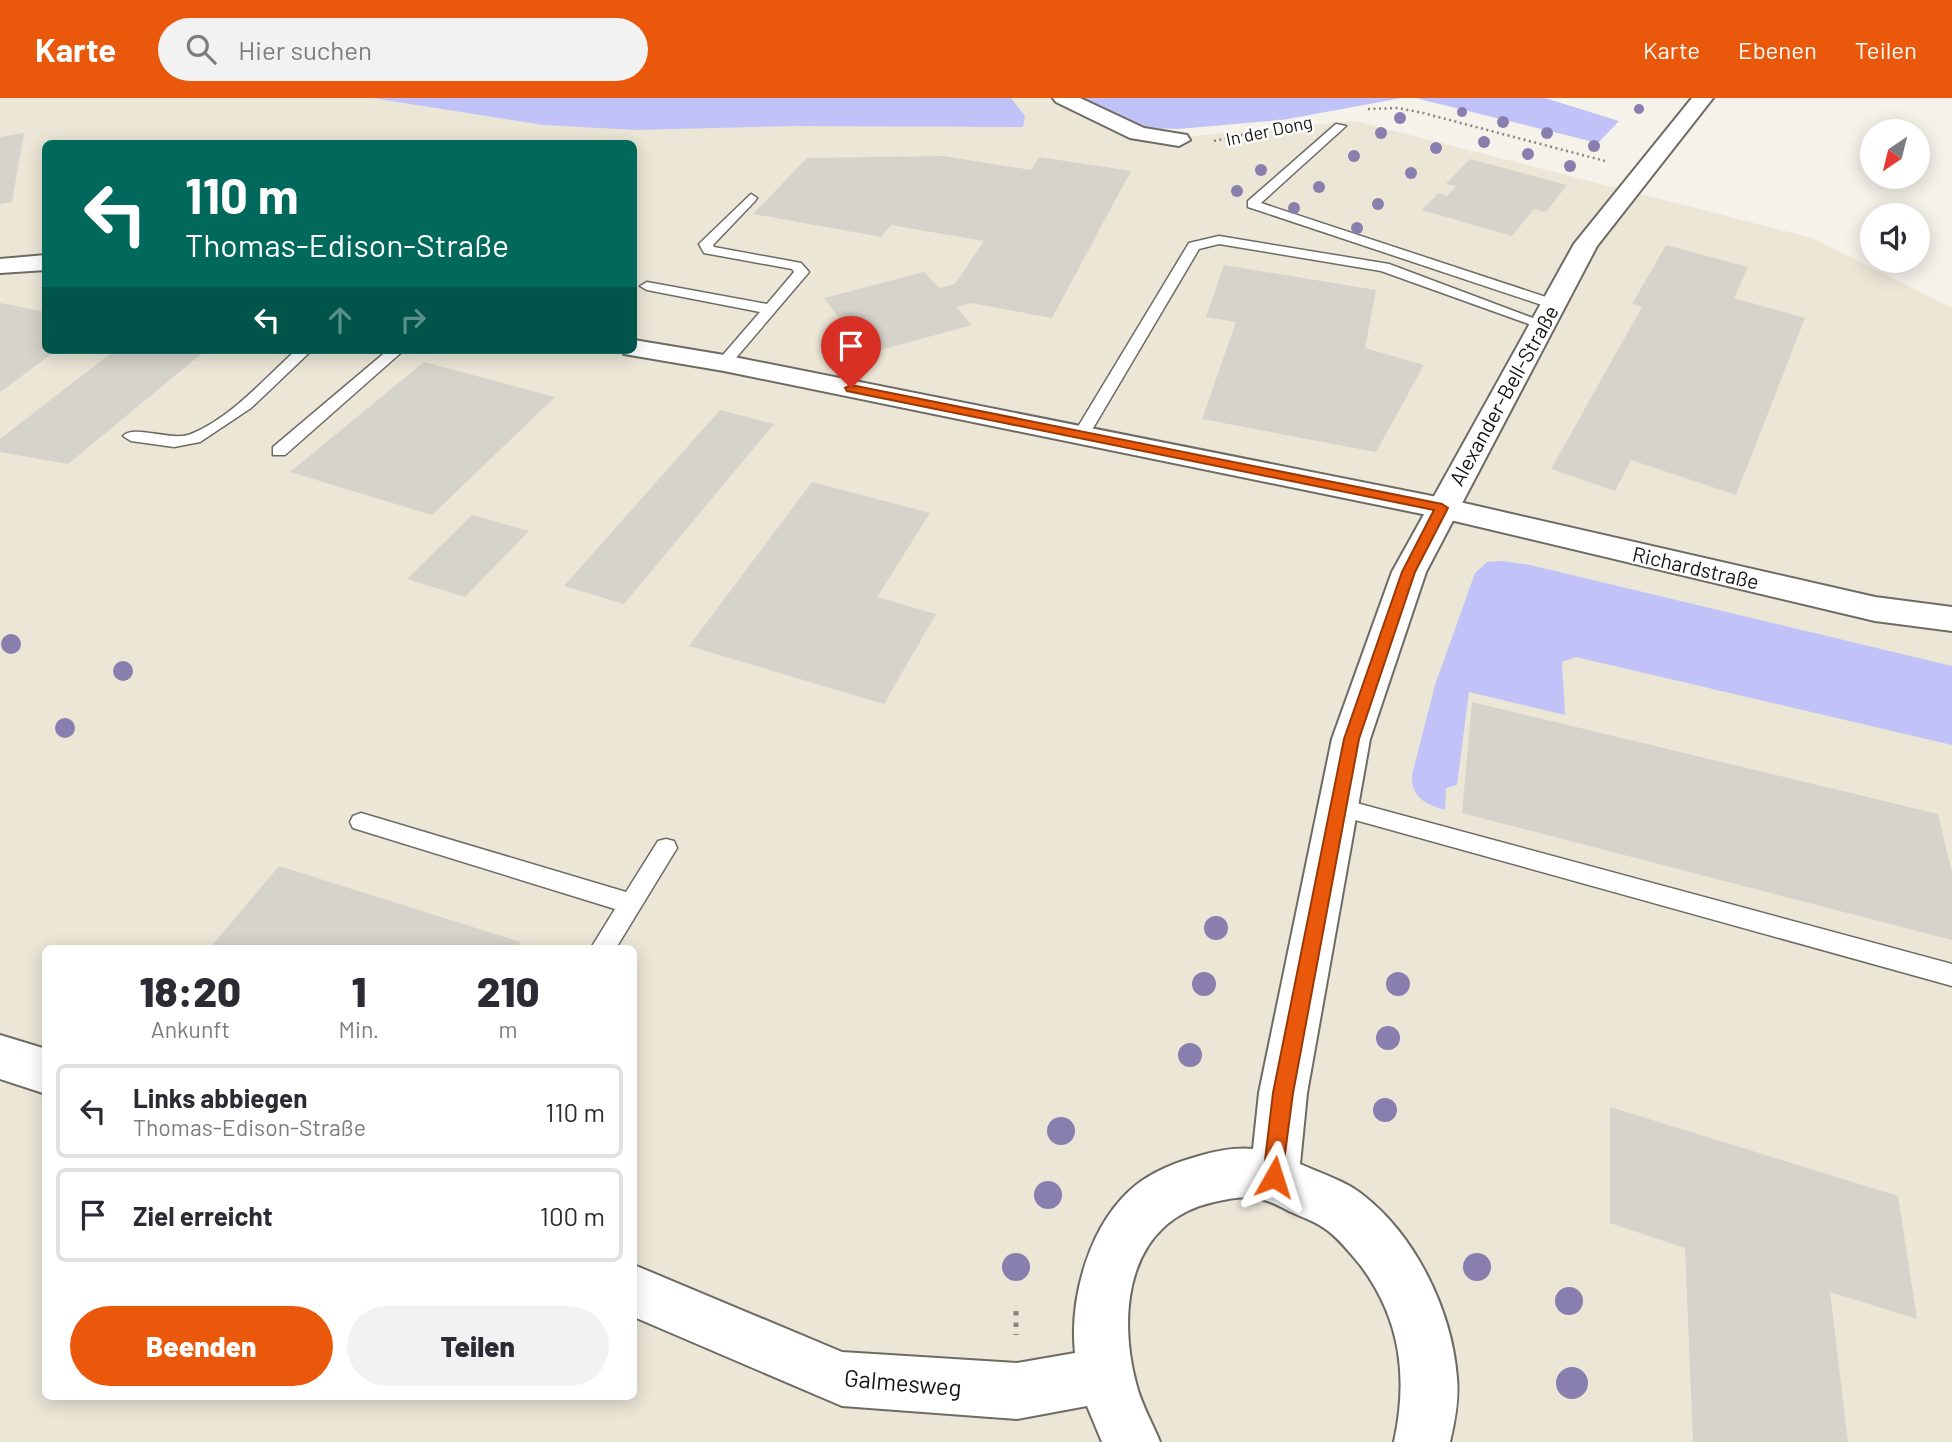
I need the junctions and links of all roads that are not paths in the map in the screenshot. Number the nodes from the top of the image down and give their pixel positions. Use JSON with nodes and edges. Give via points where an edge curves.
{"nodes":[{"id":1,"x":1062,"y":98,"type":"edge"},
{"id":2,"x":1703,"y":98,"type":"edge"},
{"id":3,"x":1340,"y":126,"type":"dead end"},
{"id":4,"x":1179,"y":140,"type":"road end"},
{"id":5,"x":751,"y":198,"type":"dead end"},
{"id":6,"x":42,"y":262,"type":"edge"},
{"id":7,"x":0,"y":266,"type":"edge"},
{"id":8,"x":647,"y":286,"type":"dead end"},
{"id":9,"x":769,"y":309,"type":"junction"},
{"id":10,"x":1548,"y":314,"type":"junction"},
{"id":11,"x":637,"y":349,"type":"edge"},
{"id":12,"x":300,"y":354,"type":"edge"},
{"id":13,"x":392,"y":354,"type":"edge"},
{"id":14,"x":723,"y":363,"type":"junction"},
{"id":15,"x":1081,"y":435,"type":"junction"},
{"id":16,"x":131,"y":436,"type":"dead end"},
{"id":17,"x":279,"y":452,"type":"dead end"},
{"id":18,"x":1442,"y":508,"type":"junction"},
{"id":19,"x":1952,"y":619,"type":"edge"},
{"id":20,"x":1338,"y":807,"type":"junction"},
{"id":21,"x":361,"y":822,"type":"dead end"},
{"id":22,"x":666,"y":848,"type":"dead end"},
{"id":23,"x":631,"y":904,"type":"junction"},
{"id":24,"x":605,"y":945,"type":"edge"},
{"id":25,"x":1952,"y":975,"type":"edge"},
{"id":26,"x":0,"y":1057,"type":"edge"},
{"id":27,"x":42,"y":1071,"type":"edge"},
{"id":28,"x":1274,"y":1177,"type":"junction"},
{"id":29,"x":637,"y":1292,"type":"edge"},
{"id":30,"x":1104,"y":1375,"type":"junction"},
{"id":31,"x":1132,"y":1442,"type":"edge"},
{"id":32,"x":1422,"y":1442,"type":"edge"}],
"edges":[{"from":1,"to":4,"type":"street","via":[[1138,133]]},
{"from":2,"to":10,"type":"street","name":"Alexander-Bell-Straße","via":[[1586,244]]},
{"from":3,"to":10,"type":"lane","via":[[1252,204]]},
{"from":5,"to":9,"type":"lane","via":[[706,244],[709,250],[796,266],[802,272]]},
{"from":6,"to":7,"type":"street"},
{"from":8,"to":9,"type":"lane"},
{"from":9,"to":14,"type":"lane"},
{"from":10,"to":15,"type":"lane","via":[[1384,267],[1219,240],[1195,246]]},
{"from":10,"to":18,"type":"street","name":"Alexander-Bell-Straße"},
{"from":11,"to":14,"type":"street","name":"Richardstraße"},
{"from":12,"to":16,"type":"lane","via":[[201,435],[181,442]]},
{"from":13,"to":17,"type":"lane"},
{"from":14,"to":15,"type":"street","name":"Richardstraße"},
{"from":15,"to":18,"type":"street","name":"Richardstraße"},
{"from":18,"to":19,"type":"street","name":"Richardstraße","via":[[1875,609]]},
{"from":18,"to":20,"type":"street","name":"Alexander-Bell-Straße","via":[[1409,572],[1351,739]]},
{"from":20,"to":25,"type":"lane"},
{"from":20,"to":28,"type":"street","name":"Alexander-Bell-Straße","via":[[1283,1093]]},
{"from":21,"to":23,"type":"lane"},
{"from":22,"to":23,"type":"lane"},
{"from":23,"to":24,"type":"lane"},
{"from":26,"to":27,"type":"street"},
{"from":28,"to":30,"type":"street","via":[[1238,1173],[1182,1185],[1140,1214],[1117,1247],[1101,1301]]},
{"from":28,"to":32,"type":"street","via":[[1344,1211],[1387,1255],[1420,1319],[1431,1383]]},
{"from":29,"to":30,"type":"street","name":"Galmesweg","via":[[842,1379],[1017,1391]]},
{"from":30,"to":31,"type":"street"}]}
